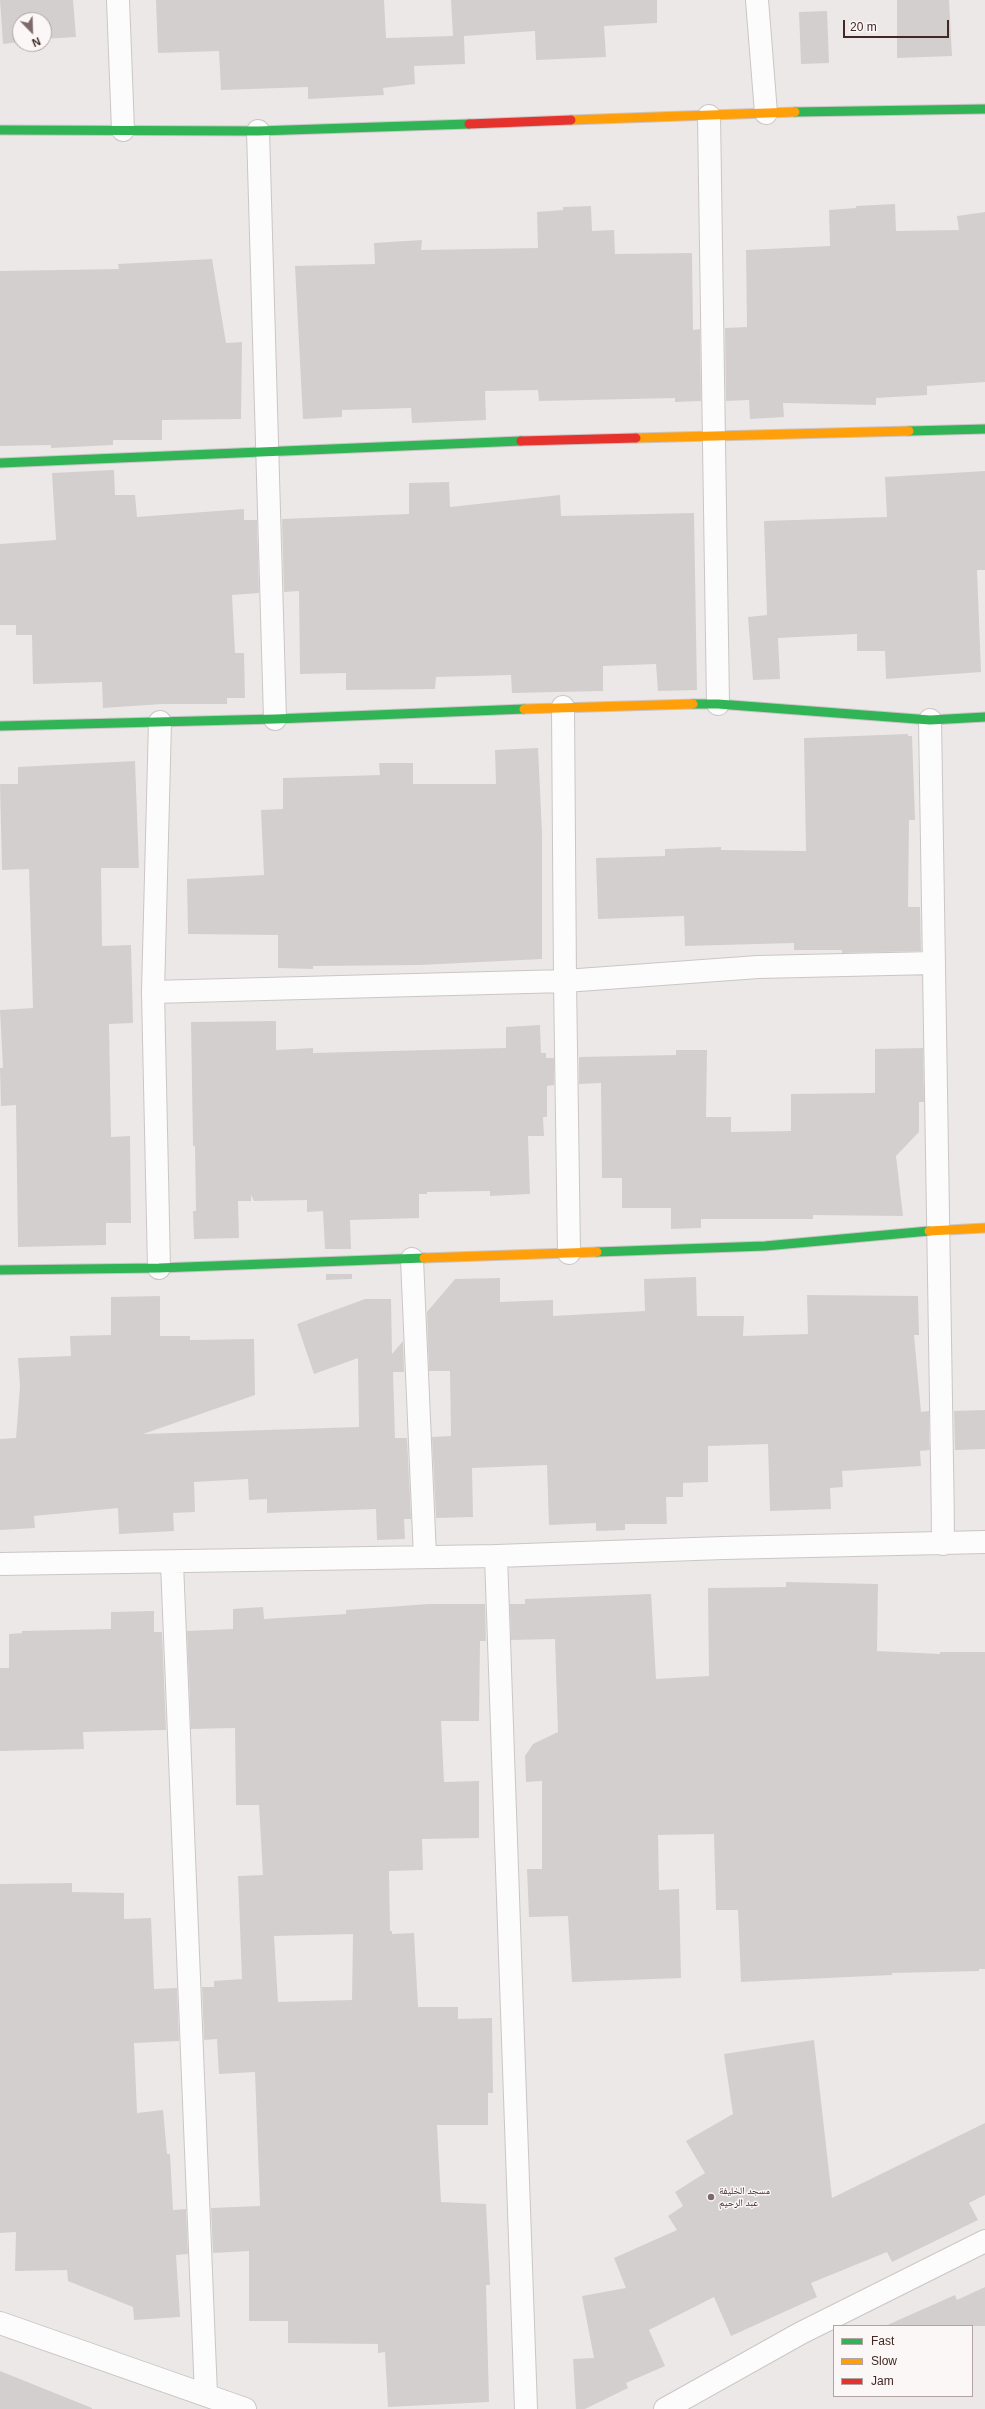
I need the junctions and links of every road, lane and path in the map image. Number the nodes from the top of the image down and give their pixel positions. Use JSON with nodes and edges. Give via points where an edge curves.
{"nodes":[{"id":1,"x":118,"y":0,"type":"edge"},
{"id":2,"x":757,"y":0,"type":"edge"},
{"id":3,"x":985,"y":109,"type":"edge"},
{"id":4,"x":766,"y":113,"type":"junction"},
{"id":5,"x":708,"y":116,"type":"junction"},
{"id":6,"x":0,"y":130,"type":"edge"},
{"id":7,"x":123,"y":130,"type":"junction"},
{"id":8,"x":258,"y":131,"type":"junction"},
{"id":9,"x":985,"y":429,"type":"edge"},
{"id":10,"x":714,"y":435,"type":"junction"},
{"id":11,"x":267,"y":450,"type":"junction"},
{"id":12,"x":0,"y":463,"type":"edge"},
{"id":13,"x":718,"y":704,"type":"junction"},
{"id":14,"x":563,"y":707,"type":"junction"},
{"id":15,"x":985,"y":717,"type":"edge"},
{"id":16,"x":275,"y":719,"type":"junction"},
{"id":17,"x":930,"y":720,"type":"junction"},
{"id":18,"x":160,"y":722,"type":"junction"},
{"id":19,"x":0,"y":726,"type":"edge"},
{"id":20,"x":933,"y":963,"type":"junction"},
{"id":21,"x":565,"y":981,"type":"junction"},
{"id":22,"x":153,"y":992,"type":"junction"},
{"id":23,"x":985,"y":1228,"type":"edge"},
{"id":24,"x":940,"y":1230,"type":"junction"},
{"id":25,"x":569,"y":1253,"type":"junction"},
{"id":26,"x":412,"y":1259,"type":"junction"},
{"id":27,"x":159,"y":1268,"type":"junction"},
{"id":28,"x":0,"y":1270,"type":"edge"},
{"id":29,"x":985,"y":1542,"type":"edge"},
{"id":30,"x":943,"y":1544,"type":"junction"},
{"id":31,"x":496,"y":1556,"type":"junction"},
{"id":32,"x":426,"y":1557,"type":"junction"},
{"id":33,"x":172,"y":1563,"type":"junction"},
{"id":34,"x":0,"y":1564,"type":"edge"},
{"id":35,"x":985,"y":2241,"type":"edge"},
{"id":36,"x":0,"y":2323,"type":"edge"},
{"id":37,"x":206,"y":2395,"type":"junction"},
{"id":38,"x":245,"y":2409,"type":"edge"},
{"id":39,"x":526,"y":2409,"type":"edge"},
{"id":40,"x":665,"y":2409,"type":"edge"}],
"edges":[{"from":1,"to":7,"type":"street"},
{"from":2,"to":4,"type":"street"},
{"from":3,"to":4,"type":"street"},
{"from":4,"to":5,"type":"street"},
{"from":5,"to":8,"type":"street"},
{"from":5,"to":10,"type":"street"},
{"from":6,"to":7,"type":"street"},
{"from":7,"to":8,"type":"street"},
{"from":8,"to":11,"type":"street"},
{"from":9,"to":10,"type":"street"},
{"from":10,"to":11,"type":"street"},
{"from":10,"to":13,"type":"street"},
{"from":11,"to":12,"type":"street"},
{"from":11,"to":16,"type":"street"},
{"from":13,"to":14,"type":"street"},
{"from":13,"to":17,"type":"street"},
{"from":14,"to":16,"type":"street"},
{"from":14,"to":21,"type":"street"},
{"from":15,"to":17,"type":"street"},
{"from":16,"to":18,"type":"street"},
{"from":17,"to":20,"type":"street"},
{"from":18,"to":19,"type":"street"},
{"from":18,"to":22,"type":"street"},
{"from":20,"to":21,"type":"street","via":[[758,967]]},
{"from":20,"to":24,"type":"street"},
{"from":21,"to":22,"type":"street"},
{"from":21,"to":25,"type":"street"},
{"from":22,"to":27,"type":"street"},
{"from":23,"to":24,"type":"street"},
{"from":24,"to":25,"type":"street","via":[[765,1246]]},
{"from":24,"to":30,"type":"street"},
{"from":25,"to":26,"type":"street"},
{"from":26,"to":27,"type":"street"},
{"from":26,"to":32,"type":"street"},
{"from":27,"to":28,"type":"street"},
{"from":29,"to":30,"type":"street"},
{"from":30,"to":31,"type":"street"},
{"from":31,"to":32,"type":"street"},
{"from":31,"to":39,"type":"street"},
{"from":32,"to":33,"type":"street"},
{"from":33,"to":34,"type":"street"},
{"from":33,"to":37,"type":"street"},
{"from":35,"to":40,"type":"street","via":[[801,2333]]},
{"from":36,"to":37,"type":"street"},
{"from":37,"to":38,"type":"street"}]}
